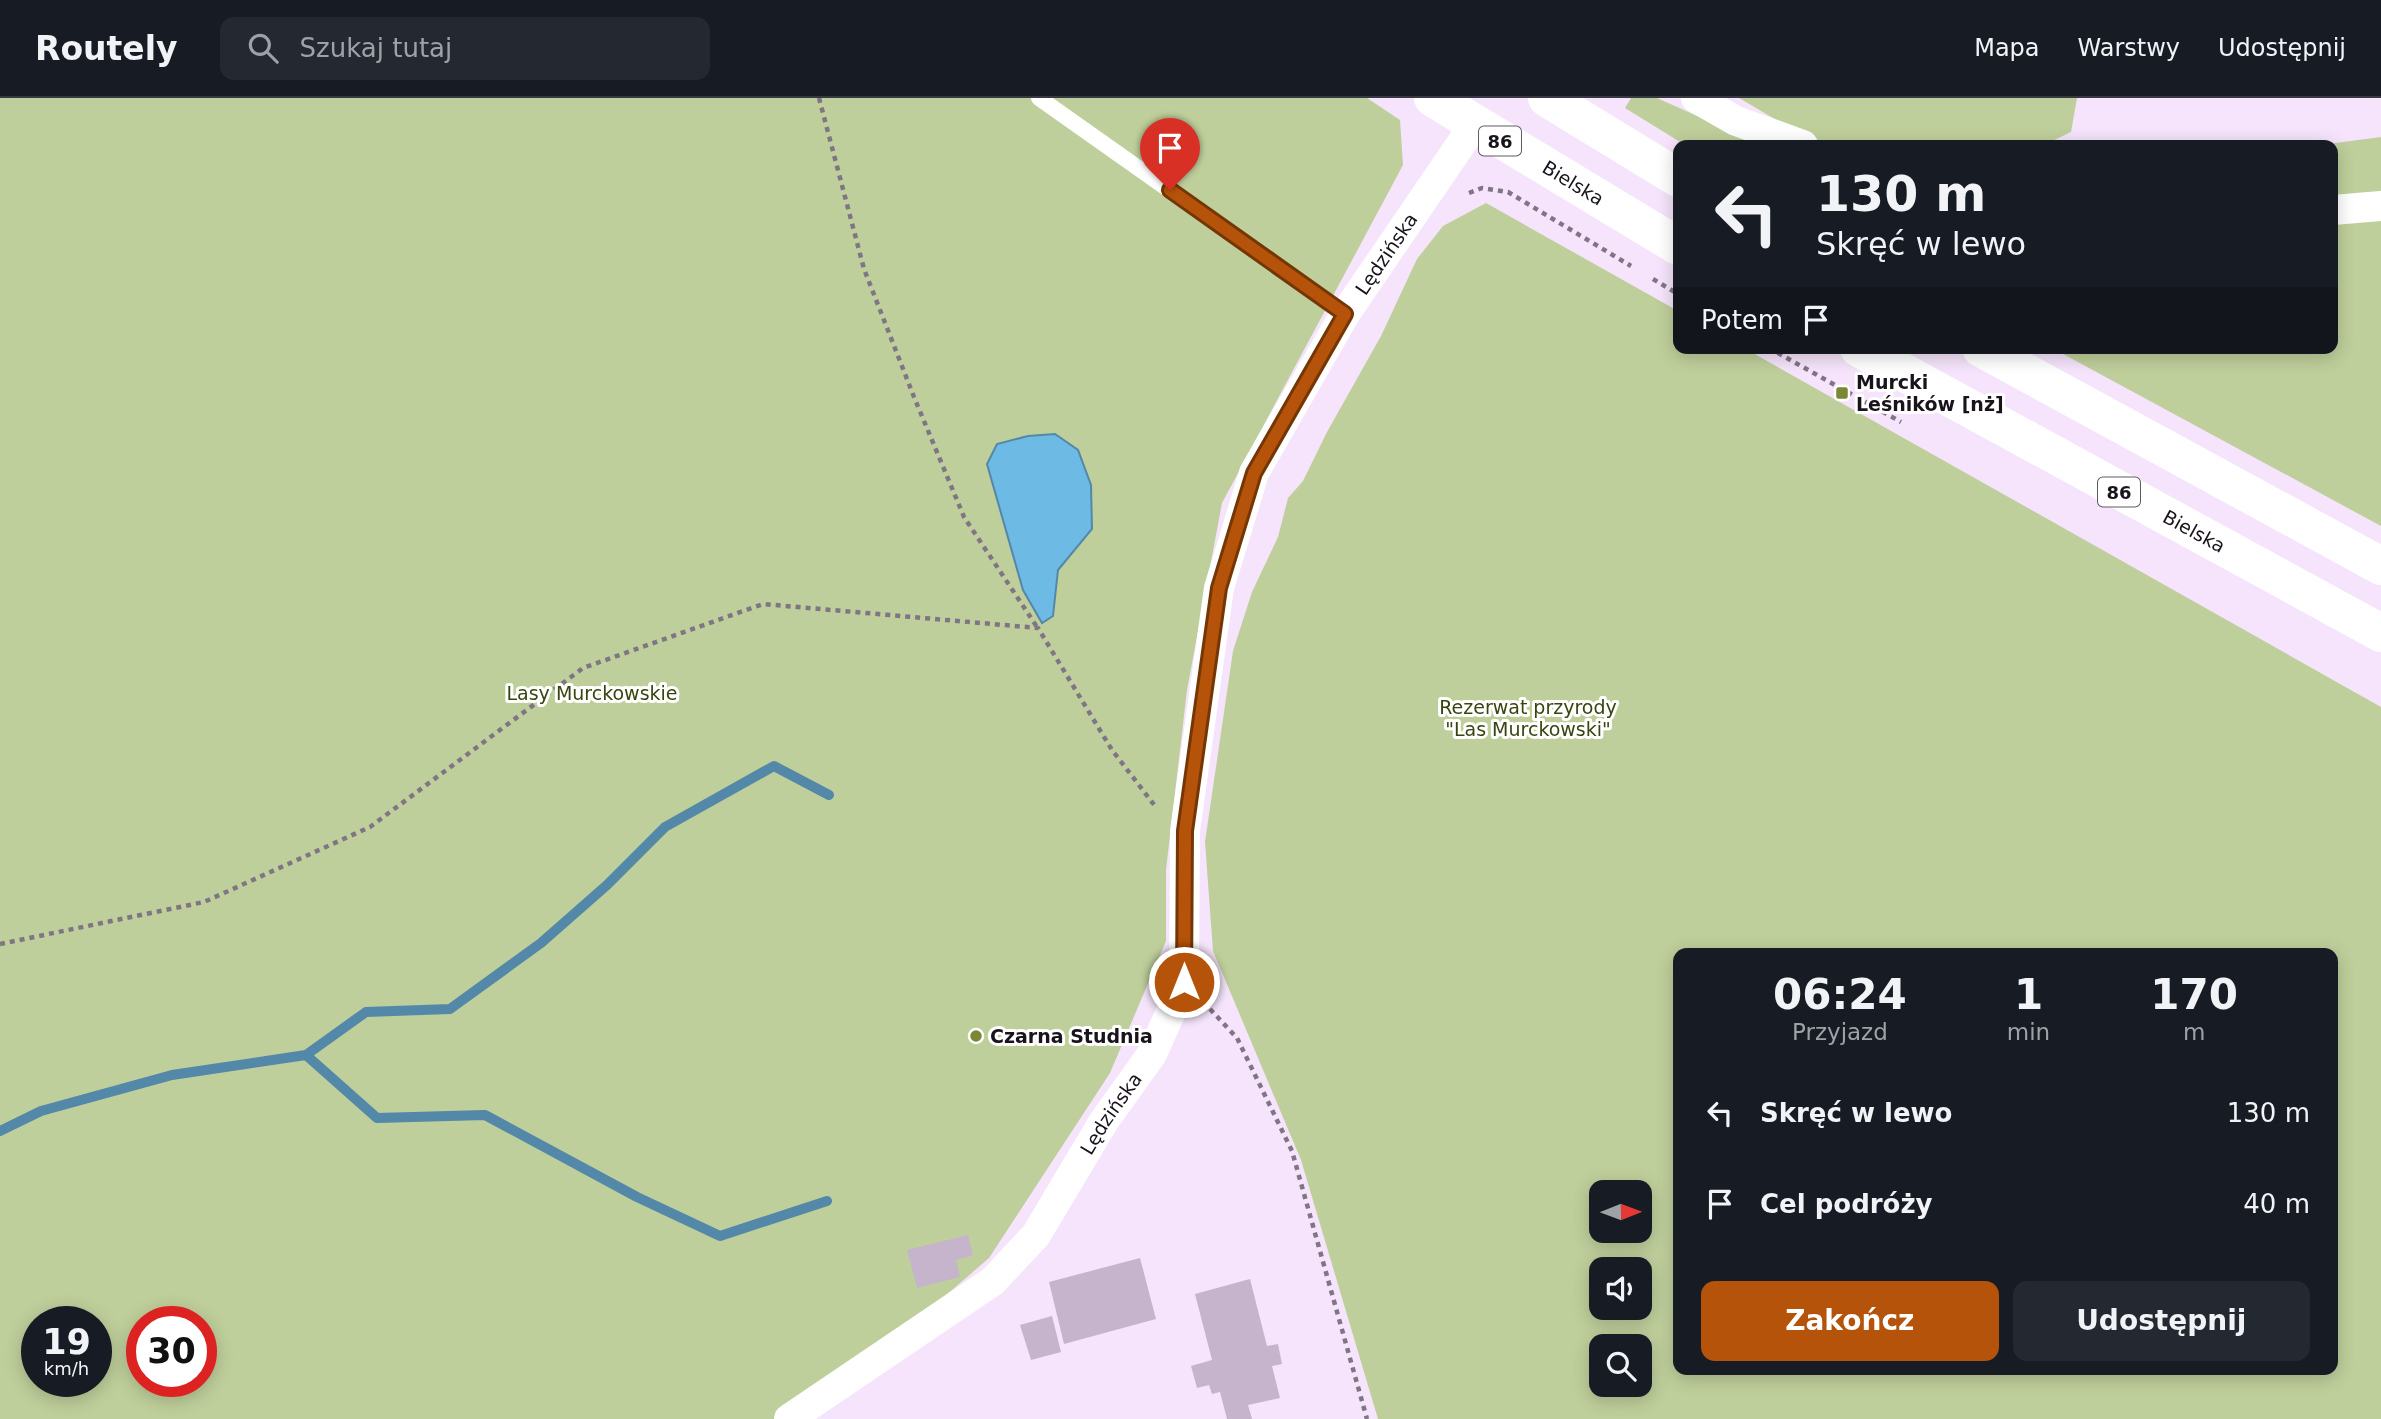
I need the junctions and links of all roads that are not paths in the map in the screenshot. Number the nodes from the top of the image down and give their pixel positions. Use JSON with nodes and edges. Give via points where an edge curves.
{"nodes":[{"id":1,"x":1039,"y":98,"type":"edge"},
{"id":2,"x":1433,"y":98,"type":"edge"},
{"id":3,"x":1547,"y":98,"type":"edge"},
{"id":4,"x":1696,"y":98,"type":"edge"},
{"id":5,"x":1474,"y":125,"type":"junction"},
{"id":6,"x":1789,"y":140,"type":"edge"},
{"id":7,"x":1673,"y":175,"type":"edge"},
{"id":8,"x":2381,"y":206,"type":"edge"},
{"id":9,"x":2338,"y":210,"type":"edge"},
{"id":10,"x":1673,"y":243,"type":"edge"},
{"id":11,"x":1345,"y":314,"type":"junction"},
{"id":12,"x":1870,"y":354,"type":"edge"},
{"id":13,"x":1992,"y":354,"type":"edge"},
{"id":14,"x":2381,"y":566,"type":"edge"},
{"id":15,"x":2381,"y":633,"type":"edge"},
{"id":16,"x":789,"y":1419,"type":"edge"}],
"edges":[{"from":1,"to":11,"type":"lane"},
{"from":2,"to":5,"type":"main road","name":"Bielska","number":"86"},
{"from":3,"to":7,"type":"main road"},
{"from":4,"to":6,"type":"street","via":[[1736,121]]},
{"from":5,"to":10,"type":"main road","name":"Bielska","number":"86"},
{"from":5,"to":11,"type":"street","name":"Lędzińska"},
{"from":8,"to":9,"type":"street"},
{"from":11,"to":16,"type":"street","name":"Lędzińska","via":[[1250,486],[1219,588],[1185,831],[1184,982],[1152,1054],[1104,1121],[1037,1235],[993,1281]]},
{"from":12,"to":15,"type":"main road","name":"Bielska","number":"86"},
{"from":13,"to":14,"type":"main road"}]}
